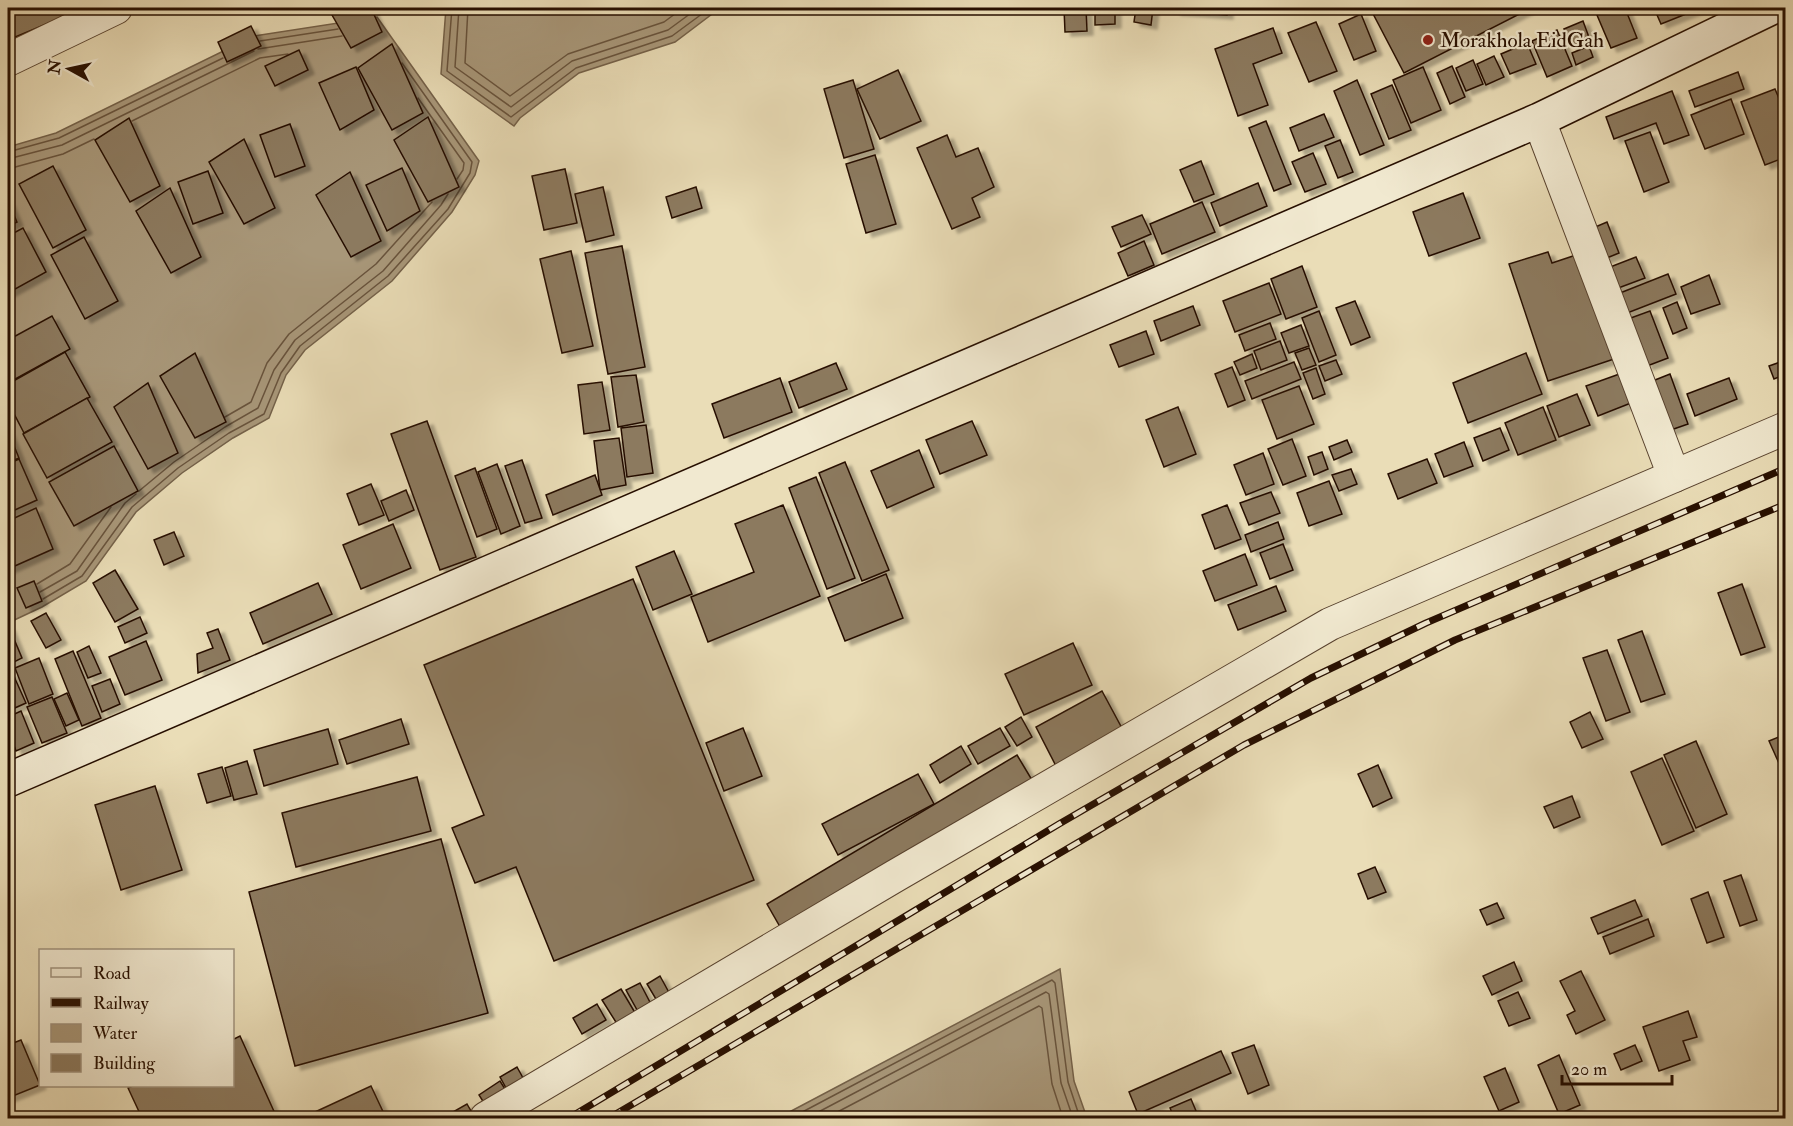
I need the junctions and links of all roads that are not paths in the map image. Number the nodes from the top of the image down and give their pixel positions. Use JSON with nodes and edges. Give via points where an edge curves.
{"nodes":[{"id":1,"x":116,"y":8,"type":"edge"},
{"id":2,"x":1771,"y":8,"type":"edge"},
{"id":3,"x":8,"y":60,"type":"edge"},
{"id":4,"x":1539,"y":120,"type":"junction"},
{"id":5,"x":1785,"y":428,"type":"edge"},
{"id":6,"x":1674,"y":476,"type":"junction"},
{"id":7,"x":8,"y":780,"type":"edge"},
{"id":8,"x":486,"y":1119,"type":"edge"}],
"edges":[{"from":1,"to":3,"type":"street"},
{"from":2,"to":4,"type":"main road"},
{"from":4,"to":6,"type":"street"},
{"from":4,"to":7,"type":"main road"},
{"from":5,"to":6,"type":"street"},
{"from":6,"to":8,"type":"street","via":[[1330,624]]}]}
